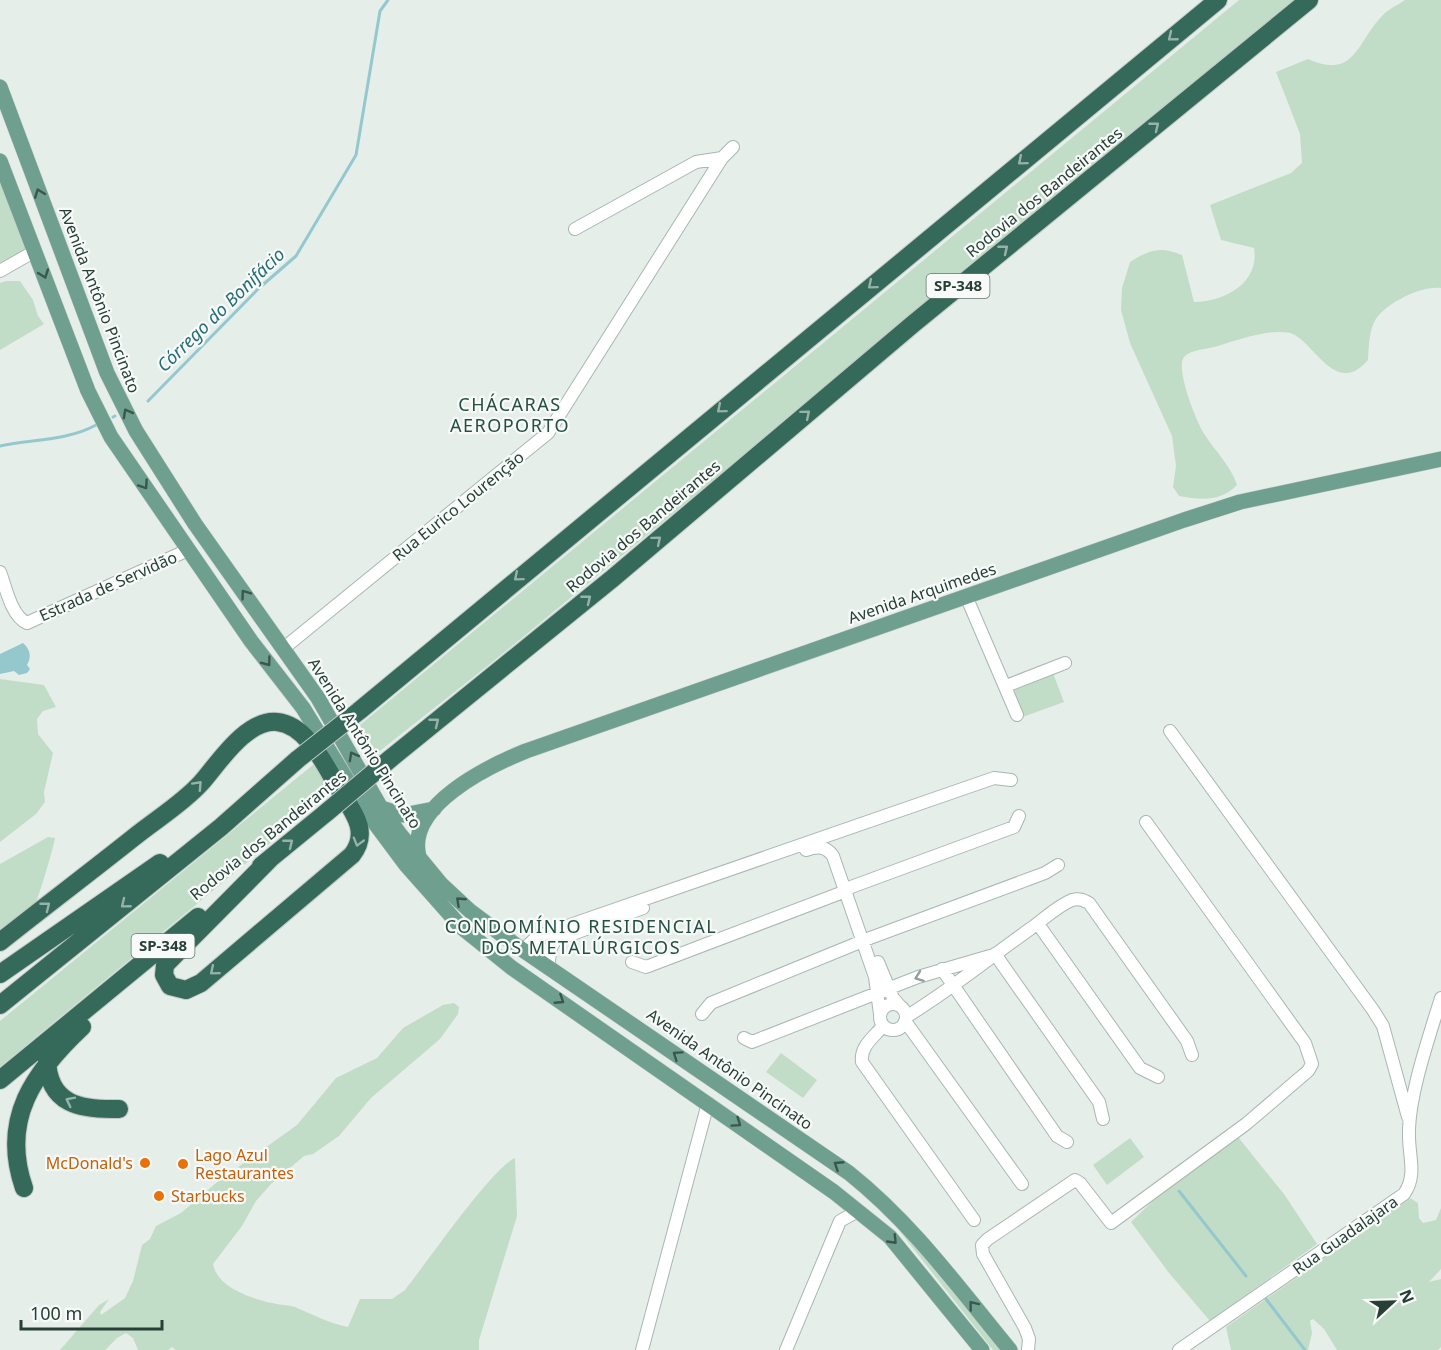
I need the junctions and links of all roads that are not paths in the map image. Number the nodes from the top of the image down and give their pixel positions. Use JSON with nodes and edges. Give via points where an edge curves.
{"nodes":[{"id":1,"x":1218,"y":0,"type":"edge"},
{"id":2,"x":1309,"y":0,"type":"edge"},
{"id":3,"x":1319,"y":0,"type":"edge"},
{"id":4,"x":1274,"y":28,"type":"junction"},
{"id":5,"x":0,"y":87,"type":"edge"},
{"id":6,"x":733,"y":147,"type":"dead end"},
{"id":7,"x":722,"y":158,"type":"junction"},
{"id":8,"x":0,"y":160,"type":"edge"},
{"id":9,"x":51,"y":224,"type":"junction"},
{"id":10,"x":575,"y":229,"type":"dead end"},
{"id":11,"x":35,"y":251,"type":"junction"},
{"id":12,"x":0,"y":271,"type":"edge"},
{"id":13,"x":123,"y":453,"type":"junction"},
{"id":14,"x":1441,"y":459,"type":"edge"},
{"id":15,"x":179,"y":499,"type":"junction"},
{"id":16,"x":195,"y":524,"type":"junction"},
{"id":17,"x":188,"y":549,"type":"junction"},
{"id":18,"x":0,"y":572,"type":"edge"},
{"id":19,"x":966,"y":596,"type":"junction"},
{"id":20,"x":284,"y":648,"type":"junction"},
{"id":21,"x":1065,"y":663,"type":"dead end"},
{"id":22,"x":1006,"y":686,"type":"junction"},
{"id":23,"x":1017,"y":715,"type":"dead end"},
{"id":24,"x":1170,"y":731,"type":"dead end"},
{"id":25,"x":1011,"y":780,"type":"dead end"},
{"id":26,"x":381,"y":807,"type":"junction"},
{"id":27,"x":434,"y":809,"type":"junction"},
{"id":28,"x":1019,"y":816,"type":"dead end"},
{"id":29,"x":1146,"y":822,"type":"dead end"},
{"id":30,"x":221,"y":827,"type":"junction"},
{"id":31,"x":831,"y":834,"type":"junction"},
{"id":32,"x":270,"y":859,"type":"junction"},
{"id":33,"x":420,"y":861,"type":"junction"},
{"id":34,"x":1058,"y":865,"type":"dead end"},
{"id":35,"x":849,"y":889,"type":"junction"},
{"id":36,"x":1038,"y":924,"type":"junction"},
{"id":37,"x":867,"y":940,"type":"junction"},
{"id":38,"x":0,"y":942,"type":"edge"},
{"id":39,"x":523,"y":950,"type":"junction"},
{"id":40,"x":992,"y":955,"type":"junction"},
{"id":41,"x":632,"y":962,"type":"dead end"},
{"id":42,"x":548,"y":967,"type":"junction"},
{"id":43,"x":942,"y":969,"type":"junction"},
{"id":44,"x":131,"y":972,"type":"junction"},
{"id":45,"x":0,"y":975,"type":"edge"},
{"id":46,"x":533,"y":982,"type":"junction"},
{"id":47,"x":953,"y":988,"type":"junction"},
{"id":48,"x":888,"y":989,"type":"junction"},
{"id":49,"x":876,"y":995,"type":"junction"},
{"id":50,"x":1441,"y":998,"type":"edge"},
{"id":51,"x":0,"y":1005,"type":"edge"},
{"id":52,"x":702,"y":1014,"type":"dead end"},
{"id":53,"x":904,"y":1015,"type":"junction"},
{"id":54,"x":882,"y":1020,"type":"junction"},
{"id":55,"x":744,"y":1038,"type":"dead end"},
{"id":56,"x":1192,"y":1055,"type":"dead end"},
{"id":57,"x":47,"y":1059,"type":"junction"},
{"id":58,"x":1158,"y":1077,"type":"dead end"},
{"id":59,"x":0,"y":1080,"type":"edge"},
{"id":60,"x":708,"y":1103,"type":"junction"},
{"id":61,"x":119,"y":1109,"type":"dead end"},
{"id":62,"x":1103,"y":1119,"type":"dead end"},
{"id":63,"x":1408,"y":1119,"type":"junction"},
{"id":64,"x":1067,"y":1142,"type":"dead end"},
{"id":65,"x":819,"y":1153,"type":"junction"},
{"id":66,"x":787,"y":1158,"type":"junction"},
{"id":67,"x":1022,"y":1184,"type":"dead end"},
{"id":68,"x":24,"y":1188,"type":"dead end"},
{"id":69,"x":883,"y":1200,"type":"junction"},
{"id":70,"x":858,"y":1211,"type":"junction"},
{"id":71,"x":974,"y":1220,"type":"dead end"},
{"id":72,"x":642,"y":1350,"type":"edge"},
{"id":73,"x":786,"y":1350,"type":"edge"},
{"id":74,"x":982,"y":1350,"type":"edge"},
{"id":75,"x":1010,"y":1350,"type":"edge"},
{"id":76,"x":1028,"y":1350,"type":"edge"},
{"id":77,"x":1179,"y":1350,"type":"edge"}],
"edges":[{"from":1,"to":30,"type":"highway","one_way":true,"bridge":true,"via":[[298,759]]},
{"from":2,"to":4,"type":"highway","name":"Rodovia dos Bandeirantes","number":"SP-348"},
{"from":3,"to":4,"type":"highway"},
{"from":32,"to":4,"type":"highway","name":"Rodovia dos Bandeirantes","number":"SP-348","one_way":true,"bridge":true},
{"from":9,"to":5,"type":"main road","name":"Avenida Antônio Pincinato","one_way":true},
{"from":6,"to":7,"type":"street","name":"Rua Eurico Lourenção"},
{"from":7,"to":10,"type":"street","via":[[696,162]]},
{"from":7,"to":20,"type":"street","name":"Rua Eurico Lourenção","via":[[548,433]]},
{"from":8,"to":11,"type":"main road","name":"Avenida Antônio Pincinato"},
{"from":9,"to":11,"type":"main road","via":[[46,242]]},
{"from":15,"to":9,"type":"main road","name":"Avenida Antônio Pincinato","one_way":true,"via":[[136,431],[107,373]]},
{"from":11,"to":12,"type":"street"},
{"from":11,"to":13,"type":"main road","name":"Avenida Antônio Pincinato","one_way":true,"via":[[88,391]]},
{"from":13,"to":15,"type":"main road","via":[[130,446],[138,449],[165,489]]},
{"from":13,"to":17,"type":"main road","name":"Avenida Antônio Pincinato","one_way":true},
{"from":14,"to":19,"type":"main road","name":"Avenida Arquimedes","via":[[1240,502]]},
{"from":15,"to":16,"type":"main road","name":"Avenida Antônio Pincinato"},
{"from":16,"to":17,"type":"main road","via":[[194,541]]},
{"from":20,"to":16,"type":"main road","name":"Avenida Antônio Pincinato","one_way":true},
{"from":17,"to":18,"type":"street","name":"Estrada de Servidão","via":[[27,622],[15,610]]},
{"from":17,"to":46,"type":"main road","name":"Avenida Antônio Pincinato","one_way":true,"via":[[303,708],[368,814],[406,865],[461,927]]},
{"from":19,"to":22,"type":"street"},
{"from":19,"to":27,"type":"main road","name":"Avenida Arquimedes","via":[[518,754],[485,768]]},
{"from":26,"to":20,"type":"main road","name":"Avenida Antônio Pincinato","one_way":true},
{"from":21,"to":22,"type":"street"},
{"from":22,"to":23,"type":"street"},
{"from":24,"to":63,"type":"street","via":[[1383,1026]]},
{"from":25,"to":31,"type":"street","via":[[994,778]]},
{"from":26,"to":27,"type":"main road","via":[[403,815]]},
{"from":26,"to":33,"type":"main road","name":"Avenida Antônio Pincinato"},
{"from":27,"to":33,"type":"main road","name":"Avenida Arquimedes","via":[[417,842]]},
{"from":28,"to":35,"type":"street","via":[[1014,827]]},
{"from":29,"to":76,"type":"street","via":[[1305,1043],[1312,1064],[1264,1110],[1111,1223],[1075,1180],[982,1245],[983,1254],[1025,1328]]},
{"from":30,"to":45,"type":"highway","via":[[176,852]]},
{"from":30,"to":51,"type":"highway","one_way":true},
{"from":31,"to":35,"type":"street"},
{"from":31,"to":39,"type":"street","via":[[537,937]]},
{"from":38,"to":32,"type":"highway","one_way":true,"via":[[189,794],[244,736],[266,723],[277,722],[296,730],[315,750],[355,813],[360,839],[352,855],[201,982],[186,990],[170,986],[164,975],[165,965]]},
{"from":32,"to":44,"type":"highway","name":"Rodovia dos Bandeirantes","number":"SP-348"},
{"from":39,"to":33,"type":"main road","name":"Avenida Antônio Pincinato","one_way":true,"via":[[470,911]]},
{"from":34,"to":37,"type":"street"},
{"from":35,"to":37,"type":"street"},
{"from":35,"to":41,"type":"street","via":[[646,967]]},
{"from":35,"to":42,"type":"street","via":[[829,849],[813,847],[556,940]]},
{"from":36,"to":40,"type":"street"},
{"from":36,"to":56,"type":"street","via":[[1072,900],[1089,903],[1187,1041]]},
{"from":36,"to":58,"type":"street","via":[[1140,1068]]},
{"from":37,"to":48,"type":"street"},
{"from":37,"to":49,"type":"street"},
{"from":37,"to":52,"type":"street","via":[[711,1003]]},
{"from":39,"to":42,"type":"main road","name":"Avenida Antônio Pincinato"},
{"from":39,"to":46,"type":"main road","via":[[524,964]]},
{"from":40,"to":43,"type":"street"},
{"from":40,"to":47,"type":"street"},
{"from":40,"to":62,"type":"street","via":[[1099,1102]]},
{"from":65,"to":42,"type":"main road","name":"Avenida Antônio Pincinato","one_way":true},
{"from":43,"to":47,"type":"street"},
{"from":43,"to":48,"type":"street","one_way":true},
{"from":44,"to":57,"type":"highway","via":[[108,1003]]},
{"from":44,"to":59,"type":"highway","name":"Rodovia dos Bandeirantes","number":"SP-348"},
{"from":46,"to":60,"type":"main road","name":"Avenida Antônio Pincinato","one_way":true},
{"from":47,"to":53,"type":"street"},
{"from":47,"to":64,"type":"street","via":[[1057,1136]]},
{"from":48,"to":49,"type":"street"},
{"from":48,"to":53,"type":"street"},
{"from":49,"to":54,"type":"street"},
{"from":49,"to":55,"type":"street","via":[[752,1042]]},
{"from":50,"to":63,"type":"street","name":"Rua Guadalajara"},
{"from":53,"to":54,"type":"street","via":[[896,1029]]},
{"from":53,"to":54,"type":"street","via":[[888,1004]]},
{"from":53,"to":67,"type":"street"},
{"from":54,"to":71,"type":"street","via":[[864,1046],[862,1062]]},
{"from":61,"to":57,"type":"highway","one_way":true,"via":[[88,1108],[65,1100],[51,1083]]},
{"from":57,"to":68,"type":"highway","via":[[24,1089],[10,1133],[13,1168]]},
{"from":60,"to":66,"type":"main road","name":"Avenida Antônio Pincinato","one_way":true},
{"from":60,"to":72,"type":"street"},
{"from":63,"to":77,"type":"street","name":"Rua Guadalajara","via":[[1412,1167],[1410,1185],[1404,1194]]},
{"from":65,"to":66,"type":"main road","via":[[811,1162]]},
{"from":69,"to":65,"type":"main road","name":"Avenida Antônio Pincinato","one_way":true},
{"from":66,"to":70,"type":"main road","name":"Avenida Antônio Pincinato"},
{"from":69,"to":70,"type":"main road"},
{"from":75,"to":69,"type":"main road","name":"Avenida Antônio Pincinato","one_way":true,"via":[[934,1255]]},
{"from":70,"to":73,"type":"street","via":[[840,1221]]},
{"from":70,"to":74,"type":"main road","name":"Avenida Antônio Pincinato","one_way":true,"via":[[890,1237]]}]}
